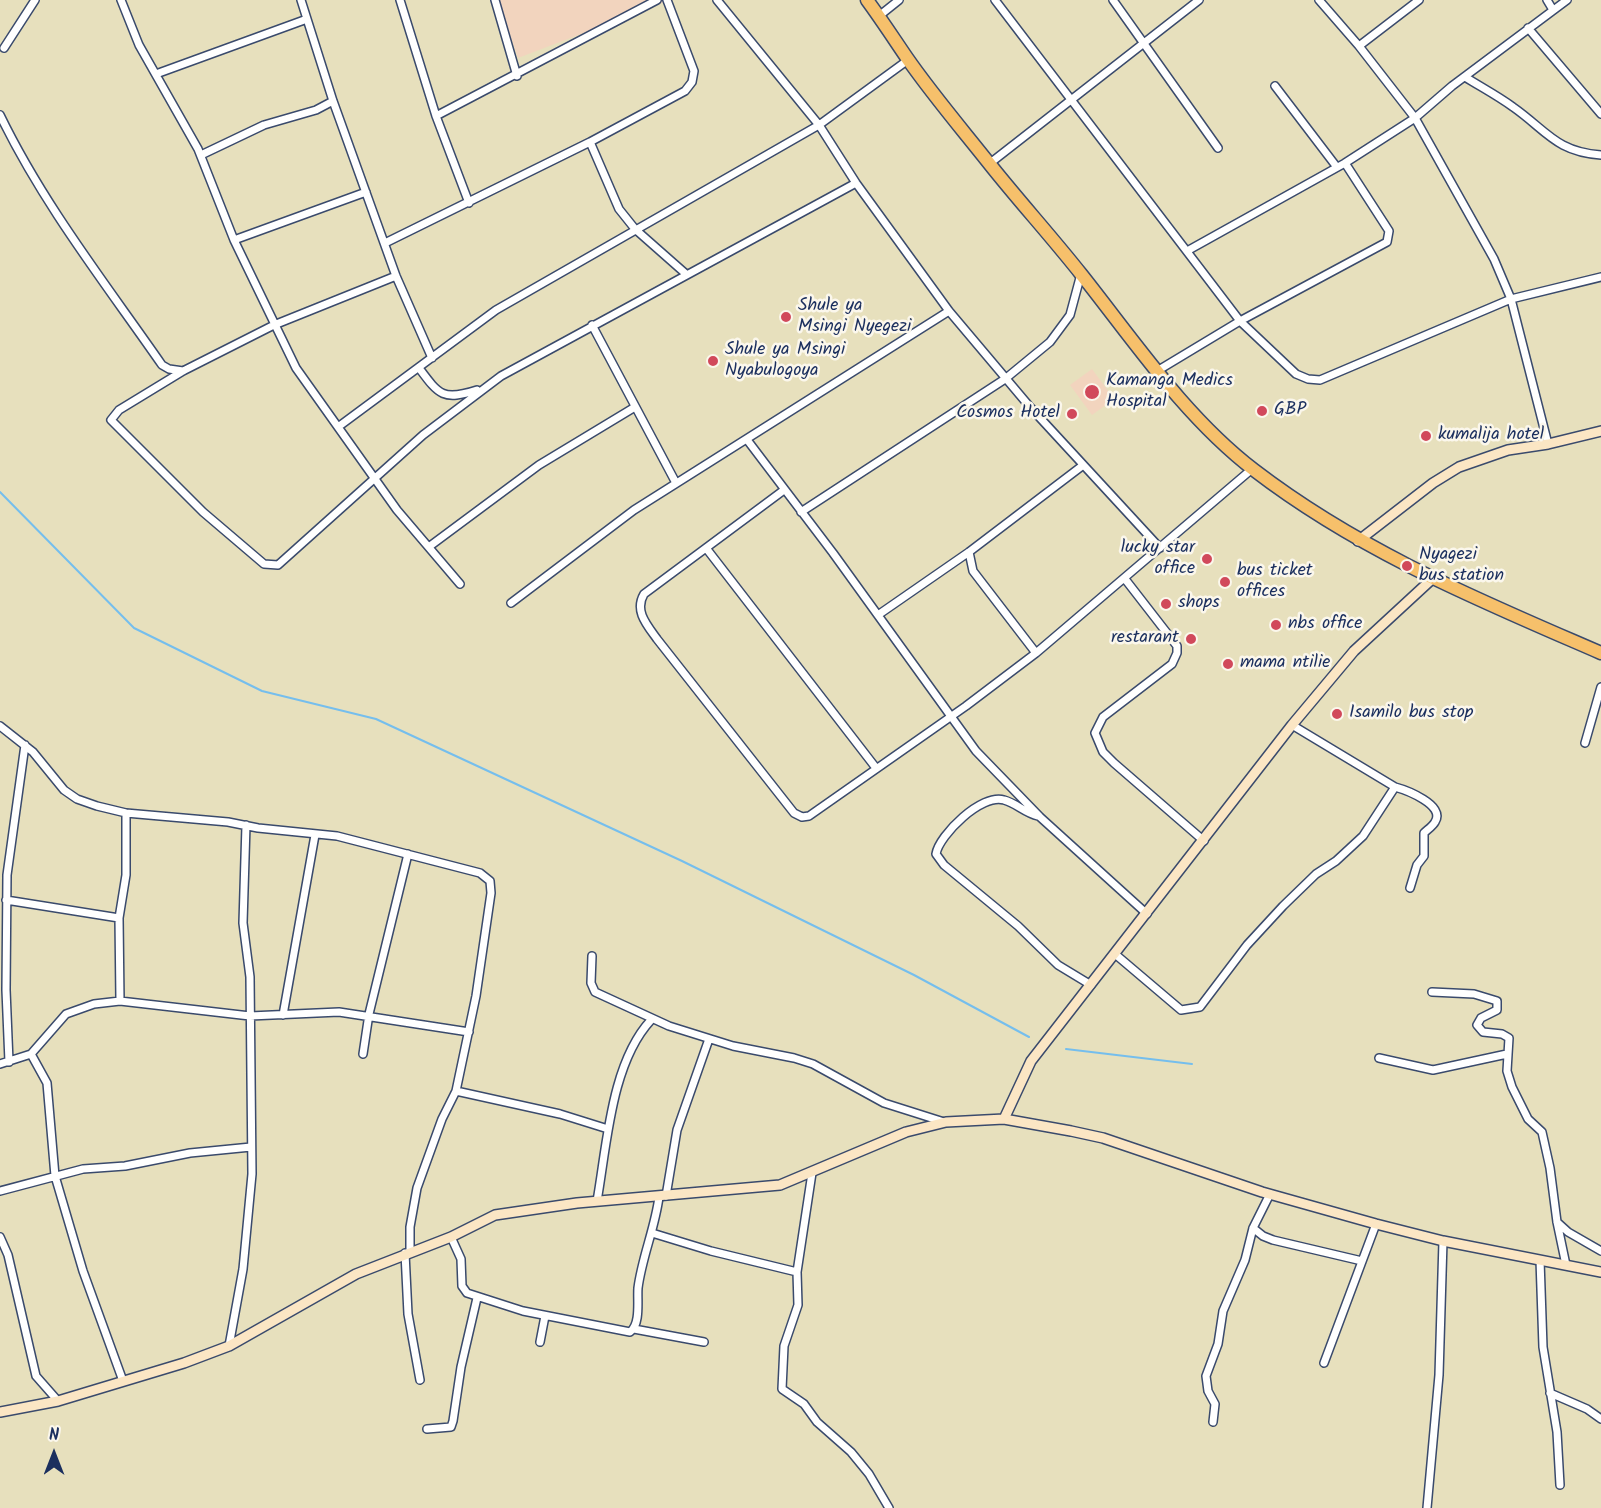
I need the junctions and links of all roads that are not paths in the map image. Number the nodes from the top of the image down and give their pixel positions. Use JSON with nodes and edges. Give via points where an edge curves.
{"nodes":[{"id":1,"x":35,"y":0,"type":"edge"},
{"id":2,"x":121,"y":0,"type":"edge"},
{"id":3,"x":301,"y":0,"type":"edge"},
{"id":4,"x":400,"y":0,"type":"edge"},
{"id":5,"x":495,"y":0,"type":"edge"},
{"id":6,"x":657,"y":0,"type":"edge"},
{"id":7,"x":667,"y":0,"type":"edge"},
{"id":8,"x":717,"y":0,"type":"edge"},
{"id":9,"x":867,"y":0,"type":"edge"},
{"id":10,"x":899,"y":0,"type":"edge"},
{"id":11,"x":995,"y":0,"type":"edge"},
{"id":12,"x":1113,"y":0,"type":"edge"},
{"id":13,"x":1199,"y":0,"type":"edge"},
{"id":14,"x":1319,"y":0,"type":"edge"},
{"id":15,"x":1419,"y":0,"type":"edge"},
{"id":16,"x":1547,"y":0,"type":"edge"},
{"id":17,"x":1567,"y":0,"type":"edge"},
{"id":18,"x":1553,"y":10,"type":"junction"},
{"id":19,"x":879,"y":16,"type":"junction"},
{"id":20,"x":307,"y":19,"type":"junction"},
{"id":21,"x":1528,"y":28,"type":"junction"},
{"id":22,"x":1144,"y":41,"type":"junction"},
{"id":23,"x":1359,"y":46,"type":"junction"},
{"id":24,"x":4,"y":48,"type":"dead end"},
{"id":25,"x":908,"y":60,"type":"junction"},
{"id":26,"x":156,"y":74,"type":"junction"},
{"id":27,"x":517,"y":76,"type":"junction"},
{"id":28,"x":1465,"y":77,"type":"junction"},
{"id":29,"x":1275,"y":86,"type":"dead end"},
{"id":30,"x":1070,"y":98,"type":"junction"},
{"id":31,"x":333,"y":101,"type":"junction"},
{"id":32,"x":1601,"y":114,"type":"edge"},
{"id":33,"x":0,"y":115,"type":"edge"},
{"id":34,"x":436,"y":116,"type":"junction"},
{"id":35,"x":1414,"y":118,"type":"junction"},
{"id":36,"x":819,"y":125,"type":"junction"},
{"id":37,"x":590,"y":142,"type":"junction"},
{"id":38,"x":1218,"y":148,"type":"dead end"},
{"id":39,"x":1601,"y":155,"type":"edge"},
{"id":40,"x":201,"y":156,"type":"junction"},
{"id":41,"x":1345,"y":163,"type":"junction"},
{"id":42,"x":989,"y":164,"type":"junction"},
{"id":43,"x":1336,"y":166,"type":"junction"},
{"id":44,"x":856,"y":183,"type":"junction"},
{"id":45,"x":366,"y":192,"type":"junction"},
{"id":46,"x":469,"y":202,"type":"junction"},
{"id":47,"x":635,"y":229,"type":"junction"},
{"id":48,"x":234,"y":240,"type":"junction"},
{"id":49,"x":385,"y":243,"type":"junction"},
{"id":50,"x":1187,"y":250,"type":"junction"},
{"id":51,"x":686,"y":274,"type":"junction"},
{"id":52,"x":1081,"y":274,"type":"junction"},
{"id":53,"x":396,"y":276,"type":"junction"},
{"id":54,"x":1601,"y":277,"type":"edge"},
{"id":55,"x":1511,"y":299,"type":"junction"},
{"id":56,"x":949,"y":311,"type":"junction"},
{"id":57,"x":1240,"y":321,"type":"junction"},
{"id":58,"x":592,"y":325,"type":"junction"},
{"id":59,"x":274,"y":326,"type":"junction"},
{"id":60,"x":432,"y":358,"type":"junction"},
{"id":61,"x":418,"y":368,"type":"junction"},
{"id":62,"x":183,"y":371,"type":"junction"},
{"id":63,"x":1156,"y":371,"type":"junction"},
{"id":64,"x":1005,"y":379,"type":"junction"},
{"id":65,"x":482,"y":389,"type":"junction"},
{"id":66,"x":635,"y":407,"type":"junction"},
{"id":67,"x":338,"y":426,"type":"junction"},
{"id":68,"x":1601,"y":431,"type":"edge"},
{"id":69,"x":748,"y":441,"type":"junction"},
{"id":70,"x":1548,"y":444,"type":"junction"},
{"id":71,"x":1082,"y":466,"type":"junction"},
{"id":72,"x":1252,"y":469,"type":"junction"},
{"id":73,"x":374,"y":478,"type":"junction"},
{"id":74,"x":676,"y":483,"type":"junction"},
{"id":75,"x":784,"y":490,"type":"junction"},
{"id":76,"x":801,"y":512,"type":"junction"},
{"id":77,"x":1358,"y":541,"type":"junction"},
{"id":78,"x":430,"y":546,"type":"junction"},
{"id":79,"x":706,"y":548,"type":"junction"},
{"id":80,"x":1160,"y":548,"type":"junction"},
{"id":81,"x":969,"y":552,"type":"junction"},
{"id":82,"x":1125,"y":579,"type":"junction"},
{"id":83,"x":1432,"y":579,"type":"junction"},
{"id":84,"x":460,"y":584,"type":"dead end"},
{"id":85,"x":511,"y":603,"type":"dead end"},
{"id":86,"x":878,"y":615,"type":"junction"},
{"id":87,"x":1036,"y":653,"type":"junction"},
{"id":88,"x":1601,"y":653,"type":"edge"},
{"id":89,"x":1601,"y":687,"type":"edge"},
{"id":90,"x":950,"y":717,"type":"junction"},
{"id":91,"x":1292,"y":725,"type":"junction"},
{"id":92,"x":0,"y":726,"type":"edge"},
{"id":93,"x":1585,"y":743,"type":"dead end"},
{"id":94,"x":25,"y":745,"type":"junction"},
{"id":95,"x":876,"y":768,"type":"junction"},
{"id":96,"x":1395,"y":787,"type":"junction"},
{"id":97,"x":126,"y":813,"type":"junction"},
{"id":98,"x":1040,"y":817,"type":"junction"},
{"id":99,"x":246,"y":825,"type":"junction"},
{"id":100,"x":315,"y":835,"type":"junction"},
{"id":101,"x":1204,"y":840,"type":"junction"},
{"id":102,"x":408,"y":854,"type":"junction"},
{"id":103,"x":4,"y":874,"type":"edge"},
{"id":104,"x":1410,"y":888,"type":"dead end"},
{"id":105,"x":6,"y":900,"type":"junction"},
{"id":106,"x":1147,"y":914,"type":"junction"},
{"id":107,"x":119,"y":918,"type":"junction"},
{"id":108,"x":1115,"y":954,"type":"junction"},
{"id":109,"x":592,"y":956,"type":"dead end"},
{"id":110,"x":1091,"y":985,"type":"junction"},
{"id":111,"x":1432,"y":992,"type":"dead end"},
{"id":112,"x":120,"y":1001,"type":"junction"},
{"id":113,"x":369,"y":1014,"type":"junction"},
{"id":114,"x":283,"y":1015,"type":"junction"},
{"id":115,"x":250,"y":1016,"type":"junction"},
{"id":116,"x":651,"y":1020,"type":"junction"},
{"id":117,"x":469,"y":1032,"type":"junction"},
{"id":118,"x":709,"y":1039,"type":"junction"},
{"id":119,"x":31,"y":1054,"type":"junction"},
{"id":120,"x":363,"y":1054,"type":"dead end"},
{"id":121,"x":1507,"y":1054,"type":"junction"},
{"id":122,"x":1379,"y":1058,"type":"dead end"},
{"id":123,"x":9,"y":1062,"type":"junction"},
{"id":124,"x":0,"y":1064,"type":"edge"},
{"id":125,"x":456,"y":1091,"type":"junction"},
{"id":126,"x":1004,"y":1119,"type":"junction"},
{"id":127,"x":946,"y":1122,"type":"junction"},
{"id":128,"x":608,"y":1129,"type":"junction"},
{"id":129,"x":251,"y":1147,"type":"junction"},
{"id":130,"x":812,"y":1173,"type":"junction"},
{"id":131,"x":56,"y":1176,"type":"junction"},
{"id":132,"x":0,"y":1191,"type":"edge"},
{"id":133,"x":1270,"y":1194,"type":"junction"},
{"id":134,"x":663,"y":1197,"type":"junction"},
{"id":135,"x":597,"y":1201,"type":"junction"},
{"id":136,"x":1557,"y":1222,"type":"junction"},
{"id":137,"x":1376,"y":1224,"type":"junction"},
{"id":138,"x":1253,"y":1228,"type":"junction"},
{"id":139,"x":652,"y":1233,"type":"junction"},
{"id":140,"x":0,"y":1237,"type":"edge"},
{"id":141,"x":451,"y":1237,"type":"junction"},
{"id":142,"x":1443,"y":1241,"type":"junction"},
{"id":143,"x":1601,"y":1251,"type":"edge"},
{"id":144,"x":407,"y":1252,"type":"junction"},
{"id":145,"x":1540,"y":1260,"type":"junction"},
{"id":146,"x":1362,"y":1261,"type":"junction"},
{"id":147,"x":1566,"y":1265,"type":"junction"},
{"id":148,"x":797,"y":1272,"type":"junction"},
{"id":149,"x":1601,"y":1272,"type":"edge"},
{"id":150,"x":477,"y":1298,"type":"junction"},
{"id":151,"x":544,"y":1316,"type":"junction"},
{"id":152,"x":634,"y":1329,"type":"junction"},
{"id":153,"x":540,"y":1342,"type":"dead end"},
{"id":154,"x":704,"y":1342,"type":"dead end"},
{"id":155,"x":229,"y":1346,"type":"junction"},
{"id":156,"x":1324,"y":1363,"type":"dead end"},
{"id":157,"x":420,"y":1380,"type":"dead end"},
{"id":158,"x":123,"y":1381,"type":"junction"},
{"id":159,"x":1550,"y":1393,"type":"junction"},
{"id":160,"x":58,"y":1401,"type":"junction"},
{"id":161,"x":0,"y":1412,"type":"edge"},
{"id":162,"x":1601,"y":1419,"type":"edge"},
{"id":163,"x":1214,"y":1422,"type":"dead end"},
{"id":164,"x":427,"y":1428,"type":"dead end"},
{"id":165,"x":1560,"y":1485,"type":"dead end"},
{"id":166,"x":889,"y":1508,"type":"edge"},
{"id":167,"x":1427,"y":1508,"type":"edge"}],
"edges":[{"from":1,"to":24,"type":"street"},
{"from":2,"to":26,"type":"street"},
{"from":3,"to":20,"type":"street"},
{"from":4,"to":34,"type":"street"},
{"from":5,"to":27,"type":"street"},
{"from":6,"to":27,"type":"street"},
{"from":7,"to":37,"type":"street","via":[[694,71],[692,82],[685,91]]},
{"from":8,"to":36,"type":"street"},
{"from":9,"to":19,"type":"highway"},
{"from":10,"to":19,"type":"street"},
{"from":11,"to":30,"type":"street"},
{"from":12,"to":22,"type":"street"},
{"from":13,"to":22,"type":"street"},
{"from":14,"to":23,"type":"street"},
{"from":15,"to":23,"type":"street"},
{"from":16,"to":18,"type":"street"},
{"from":17,"to":18,"type":"street"},
{"from":18,"to":21,"type":"street"},
{"from":19,"to":25,"type":"highway"},
{"from":20,"to":26,"type":"street"},
{"from":20,"to":31,"type":"street"},
{"from":21,"to":28,"type":"street"},
{"from":21,"to":32,"type":"street"},
{"from":22,"to":30,"type":"street"},
{"from":22,"to":38,"type":"street"},
{"from":23,"to":35,"type":"street"},
{"from":25,"to":36,"type":"street"},
{"from":25,"to":42,"type":"highway"},
{"from":26,"to":40,"type":"street"},
{"from":27,"to":34,"type":"street"},
{"from":28,"to":35,"type":"street"},
{"from":28,"to":39,"type":"street","via":[[1512,106],[1562,146]]},
{"from":29,"to":43,"type":"street"},
{"from":30,"to":42,"type":"street"},
{"from":30,"to":50,"type":"street"},
{"from":31,"to":40,"type":"street","via":[[264,125]]},
{"from":31,"to":45,"type":"street"},
{"from":33,"to":62,"type":"street","via":[[44,196],[162,364]]},
{"from":34,"to":46,"type":"street"},
{"from":35,"to":41,"type":"street"},
{"from":35,"to":55,"type":"street","via":[[1494,259]]},
{"from":36,"to":44,"type":"street"},
{"from":36,"to":47,"type":"street"},
{"from":37,"to":46,"type":"street"},
{"from":37,"to":47,"type":"street","via":[[619,209]]},
{"from":40,"to":48,"type":"street"},
{"from":41,"to":43,"type":"street"},
{"from":41,"to":57,"type":"street","via":[[1389,231],[1387,242]]},
{"from":42,"to":52,"type":"highway"},
{"from":43,"to":50,"type":"street"},
{"from":44,"to":51,"type":"street"},
{"from":44,"to":56,"type":"street"},
{"from":45,"to":48,"type":"street"},
{"from":45,"to":49,"type":"street"},
{"from":46,"to":49,"type":"street"},
{"from":47,"to":51,"type":"street"},
{"from":47,"to":60,"type":"street","via":[[496,310]]},
{"from":48,"to":59,"type":"street"},
{"from":49,"to":53,"type":"street"},
{"from":50,"to":57,"type":"street"},
{"from":51,"to":58,"type":"street"},
{"from":52,"to":63,"type":"highway"},
{"from":52,"to":64,"type":"street","via":[[1071,315],[1062,328]]},
{"from":53,"to":59,"type":"street"},
{"from":53,"to":60,"type":"street"},
{"from":54,"to":55,"type":"street"},
{"from":55,"to":57,"type":"street","via":[[1320,380],[1296,374]]},
{"from":55,"to":70,"type":"street"},
{"from":56,"to":64,"type":"street"},
{"from":56,"to":69,"type":"street"},
{"from":57,"to":63,"type":"street"},
{"from":58,"to":65,"type":"street"},
{"from":58,"to":66,"type":"street"},
{"from":59,"to":62,"type":"street"},
{"from":59,"to":67,"type":"street","via":[[296,368]]},
{"from":60,"to":61,"type":"street"},
{"from":61,"to":65,"type":"street","via":[[444,395],[457,397]]},
{"from":61,"to":67,"type":"street"},
{"from":62,"to":73,"type":"street","via":[[119,410],[111,420],[189,500],[264,564],[278,565]]},
{"from":63,"to":72,"type":"highway"},
{"from":64,"to":71,"type":"street"},
{"from":64,"to":76,"type":"street"},
{"from":65,"to":73,"type":"street"},
{"from":66,"to":74,"type":"street"},
{"from":66,"to":78,"type":"street","via":[[539,465]]},
{"from":67,"to":73,"type":"street"},
{"from":68,"to":70,"type":"street"},
{"from":69,"to":74,"type":"street"},
{"from":69,"to":75,"type":"street"},
{"from":70,"to":77,"type":"street","via":[[1508,450],[1459,467]]},
{"from":71,"to":80,"type":"street"},
{"from":71,"to":81,"type":"street"},
{"from":72,"to":77,"type":"highway"},
{"from":72,"to":80,"type":"street"},
{"from":73,"to":78,"type":"street"},
{"from":74,"to":85,"type":"street"},
{"from":75,"to":76,"type":"street"},
{"from":75,"to":79,"type":"street"},
{"from":76,"to":86,"type":"street"},
{"from":77,"to":83,"type":"highway"},
{"from":78,"to":84,"type":"street"},
{"from":79,"to":95,"type":"street"},
{"from":79,"to":95,"type":"street","via":[[642,598],[641,615],[657,639],[798,816],[809,816]]},
{"from":80,"to":82,"type":"street"},
{"from":81,"to":86,"type":"street"},
{"from":81,"to":87,"type":"street","via":[[973,571]]},
{"from":82,"to":87,"type":"street"},
{"from":82,"to":101,"type":"street","via":[[1177,646],[1178,653],[1172,664],[1103,717],[1095,733],[1103,752],[1114,763]]},
{"from":83,"to":88,"type":"highway"},
{"from":83,"to":91,"type":"street","via":[[1354,651]]},
{"from":86,"to":90,"type":"street"},
{"from":87,"to":90,"type":"street"},
{"from":89,"to":93,"type":"street"},
{"from":90,"to":95,"type":"street"},
{"from":90,"to":98,"type":"street","via":[[976,751]]},
{"from":91,"to":96,"type":"street"},
{"from":91,"to":101,"type":"street"},
{"from":92,"to":94,"type":"street"},
{"from":94,"to":97,"type":"street","via":[[76,799]]},
{"from":94,"to":103,"type":"street"},
{"from":96,"to":104,"type":"street","via":[[1425,801],[1434,808],[1436,816],[1435,823],[1424,833],[1424,856]]},
{"from":96,"to":108,"type":"street","via":[[1363,836],[1283,906],[1247,945],[1200,1007],[1181,1010]]},
{"from":97,"to":99,"type":"street"},
{"from":97,"to":107,"type":"street","via":[[126,875]]},
{"from":98,"to":106,"type":"street"},
{"from":98,"to":110,"type":"street","via":[[993,798],[970,810],[936,854],[944,866],[1018,926],[1058,965]]},
{"from":99,"to":100,"type":"street"},
{"from":99,"to":115,"type":"street","via":[[243,923]]},
{"from":100,"to":102,"type":"street"},
{"from":100,"to":114,"type":"street"},
{"from":101,"to":106,"type":"street"},
{"from":102,"to":113,"type":"street"},
{"from":102,"to":117,"type":"street","via":[[480,873],[490,881]]},
{"from":103,"to":105,"type":"street"},
{"from":105,"to":107,"type":"street"},
{"from":105,"to":123,"type":"street"},
{"from":106,"to":108,"type":"street"},
{"from":107,"to":112,"type":"street"},
{"from":108,"to":110,"type":"street"},
{"from":109,"to":116,"type":"street","via":[[591,983],[595,992],[616,999]]},
{"from":110,"to":126,"type":"street","via":[[1031,1061]]},
{"from":111,"to":121,"type":"street","via":[[1495,999],[1497,1010],[1481,1018],[1477,1025],[1483,1032],[1507,1035],[1511,1042]]},
{"from":112,"to":115,"type":"street"},
{"from":112,"to":119,"type":"street","via":[[94,1004],[66,1014]]},
{"from":113,"to":114,"type":"street"},
{"from":113,"to":117,"type":"street"},
{"from":113,"to":120,"type":"street"},
{"from":114,"to":115,"type":"street"},
{"from":115,"to":129,"type":"street"},
{"from":116,"to":118,"type":"street"},
{"from":116,"to":128,"type":"street","via":[[634,1043]]},
{"from":117,"to":125,"type":"street"},
{"from":118,"to":127,"type":"street","via":[[794,1058],[884,1103]]},
{"from":118,"to":134,"type":"street","via":[[677,1130]]},
{"from":119,"to":123,"type":"street"},
{"from":119,"to":131,"type":"street","via":[[47,1083]]},
{"from":121,"to":122,"type":"street","via":[[1433,1070]]},
{"from":121,"to":136,"type":"street","via":[[1512,1087],[1528,1119],[1542,1132]]},
{"from":123,"to":124,"type":"street"},
{"from":125,"to":128,"type":"street"},
{"from":125,"to":144,"type":"street","via":[[417,1188]]},
{"from":126,"to":127,"type":"street"},
{"from":126,"to":133,"type":"street","via":[[1103,1138]]},
{"from":127,"to":130,"type":"street","via":[[906,1132]]},
{"from":128,"to":135,"type":"street"},
{"from":129,"to":131,"type":"street","via":[[190,1153]]},
{"from":129,"to":155,"type":"street","via":[[243,1269]]},
{"from":130,"to":134,"type":"street","via":[[780,1185]]},
{"from":130,"to":148,"type":"street"},
{"from":131,"to":132,"type":"street"},
{"from":131,"to":158,"type":"street","via":[[83,1271]]},
{"from":133,"to":137,"type":"street"},
{"from":133,"to":138,"type":"street"},
{"from":134,"to":135,"type":"street"},
{"from":134,"to":139,"type":"street"},
{"from":135,"to":141,"type":"street","via":[[495,1215]]},
{"from":136,"to":143,"type":"street"},
{"from":136,"to":147,"type":"street"},
{"from":137,"to":142,"type":"street"},
{"from":137,"to":146,"type":"street"},
{"from":138,"to":146,"type":"street","via":[[1273,1240]]},
{"from":138,"to":163,"type":"street","via":[[1245,1260],[1223,1311],[1218,1344],[1206,1376],[1215,1404]]},
{"from":139,"to":148,"type":"street"},
{"from":139,"to":152,"type":"street","via":[[641,1269]]},
{"from":140,"to":160,"type":"street","via":[[36,1376]]},
{"from":141,"to":144,"type":"street"},
{"from":141,"to":150,"type":"street","via":[[461,1259],[464,1290]]},
{"from":142,"to":145,"type":"street"},
{"from":142,"to":167,"type":"street","via":[[1439,1375]]},
{"from":144,"to":155,"type":"street","via":[[317,1294]]},
{"from":144,"to":157,"type":"street","via":[[408,1314]]},
{"from":145,"to":147,"type":"street"},
{"from":145,"to":159,"type":"street","via":[[1543,1347]]},
{"from":146,"to":156,"type":"street"},
{"from":147,"to":149,"type":"street"},
{"from":148,"to":166,"type":"street","via":[[800,1292],[784,1346],[782,1389],[804,1404],[817,1422],[851,1452]]},
{"from":150,"to":151,"type":"street"},
{"from":150,"to":164,"type":"street","via":[[460,1367],[451,1427]]},
{"from":151,"to":152,"type":"street","via":[[630,1332]]},
{"from":151,"to":153,"type":"street"},
{"from":152,"to":154,"type":"street"},
{"from":155,"to":158,"type":"street"},
{"from":158,"to":160,"type":"street"},
{"from":159,"to":162,"type":"street"},
{"from":159,"to":165,"type":"street"},
{"from":160,"to":161,"type":"street"}]}
